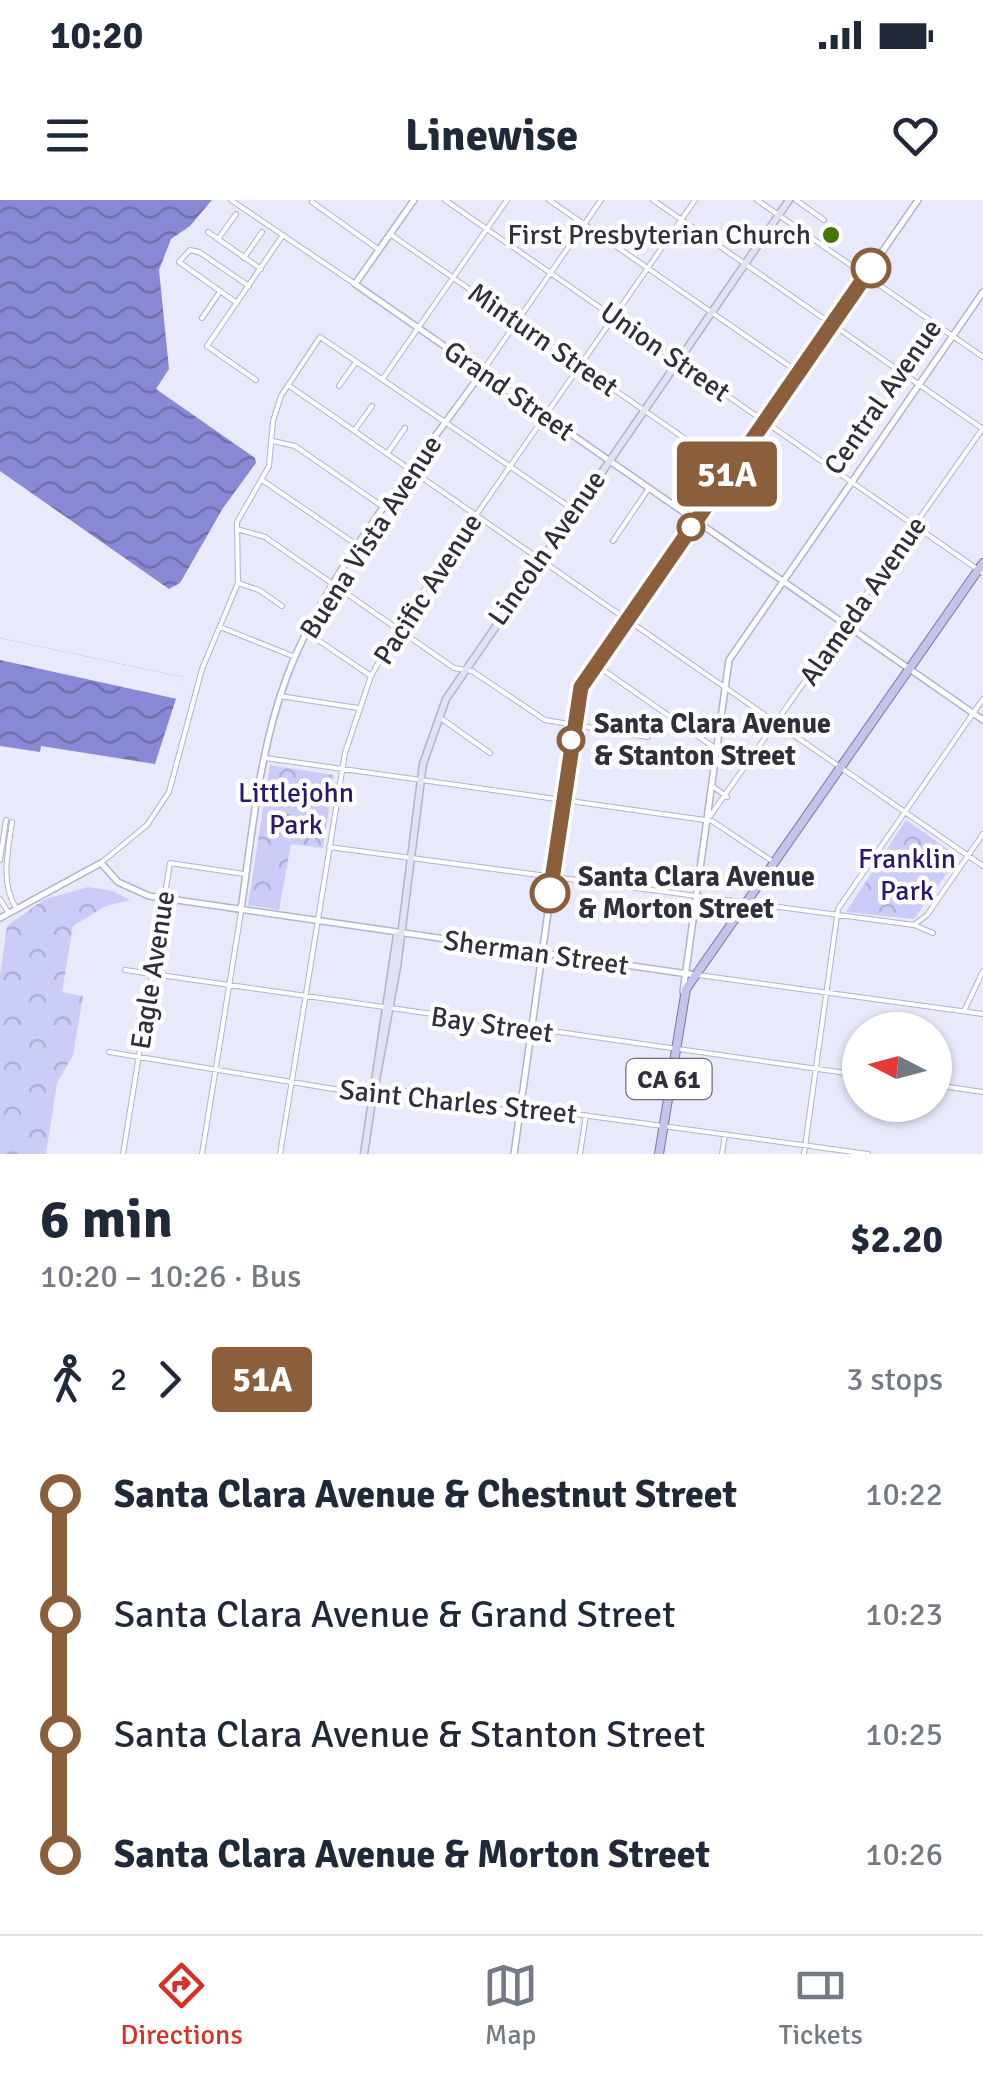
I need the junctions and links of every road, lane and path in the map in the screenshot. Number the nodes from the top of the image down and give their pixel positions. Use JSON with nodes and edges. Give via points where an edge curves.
{"nodes":[{"id":1,"x":231,"y":200,"type":"edge"},
{"id":2,"x":414,"y":200,"type":"edge"},
{"id":3,"x":445,"y":200,"type":"edge"},
{"id":4,"x":507,"y":200,"type":"edge"},
{"id":5,"x":549,"y":200,"type":"edge"},
{"id":6,"x":601,"y":200,"type":"edge"},
{"id":7,"x":653,"y":200,"type":"edge"},
{"id":8,"x":694,"y":200,"type":"edge"},
{"id":9,"x":757,"y":200,"type":"edge"},
{"id":10,"x":792,"y":200,"type":"edge"},
{"id":11,"x":918,"y":200,"type":"edge"},
{"id":12,"x":312,"y":202,"type":"dead end"},
{"id":13,"x":236,"y":214,"type":"dead end"},
{"id":14,"x":778,"y":215,"type":"junction"},
{"id":15,"x":681,"y":220,"type":"junction"},
{"id":16,"x":824,"y":220,"type":"dead end"},
{"id":17,"x":584,"y":224,"type":"junction"},
{"id":18,"x":487,"y":229,"type":"junction"},
{"id":19,"x":208,"y":232,"type":"dead end"},
{"id":20,"x":262,"y":232,"type":"dead end"},
{"id":21,"x":390,"y":234,"type":"junction"},
{"id":22,"x":283,"y":236,"type":"junction"},
{"id":23,"x":218,"y":239,"type":"junction"},
{"id":24,"x":379,"y":250,"type":"junction"},
{"id":25,"x":244,"y":258,"type":"junction"},
{"id":26,"x":744,"y":264,"type":"junction"},
{"id":27,"x":648,"y":268,"type":"junction"},
{"id":28,"x":260,"y":269,"type":"junction"},
{"id":29,"x":550,"y":273,"type":"junction"},
{"id":30,"x":866,"y":275,"type":"junction"},
{"id":31,"x":453,"y":278,"type":"junction"},
{"id":32,"x":354,"y":284,"type":"junction"},
{"id":33,"x":249,"y":286,"type":"junction"},
{"id":34,"x":220,"y":291,"type":"junction"},
{"id":35,"x":983,"y":292,"type":"edge"},
{"id":36,"x":237,"y":303,"type":"junction"},
{"id":37,"x":711,"y":312,"type":"junction"},
{"id":38,"x":614,"y":316,"type":"junction"},
{"id":39,"x":202,"y":318,"type":"dead end"},
{"id":40,"x":517,"y":322,"type":"junction"},
{"id":41,"x":832,"y":324,"type":"junction"},
{"id":42,"x":418,"y":328,"type":"junction"},
{"id":43,"x":953,"y":336,"type":"junction"},
{"id":44,"x":983,"y":357,"type":"edge"},
{"id":45,"x":677,"y":361,"type":"junction"},
{"id":46,"x":356,"y":362,"type":"junction"},
{"id":47,"x":580,"y":366,"type":"junction"},
{"id":48,"x":482,"y":372,"type":"junction"},
{"id":49,"x":798,"y":372,"type":"junction"},
{"id":50,"x":383,"y":378,"type":"junction"},
{"id":51,"x":256,"y":380,"type":"dead end"},
{"id":52,"x":287,"y":384,"type":"junction"},
{"id":53,"x":919,"y":384,"type":"junction"},
{"id":54,"x":339,"y":386,"type":"dead end"},
{"id":55,"x":372,"y":406,"type":"dead end"},
{"id":56,"x":643,"y":410,"type":"junction"},
{"id":57,"x":545,"y":416,"type":"junction"},
{"id":58,"x":446,"y":422,"type":"junction"},
{"id":59,"x":764,"y":422,"type":"junction"},
{"id":60,"x":405,"y":428,"type":"dead end"},
{"id":61,"x":983,"y":428,"type":"edge"},
{"id":62,"x":354,"y":431,"type":"junction"},
{"id":63,"x":273,"y":441,"type":"junction"},
{"id":64,"x":697,"y":447,"type":"dead end"},
{"id":65,"x":387,"y":454,"type":"junction"},
{"id":66,"x":608,"y":460,"type":"junction"},
{"id":67,"x":510,"y":466,"type":"junction"},
{"id":68,"x":412,"y":471,"type":"junction"},
{"id":69,"x":262,"y":480,"type":"junction"},
{"id":70,"x":852,"y":482,"type":"junction"},
{"id":71,"x":650,"y":488,"type":"junction"},
{"id":72,"x":386,"y":509,"type":"junction"},
{"id":73,"x":574,"y":510,"type":"junction"},
{"id":74,"x":476,"y":515,"type":"junction"},
{"id":75,"x":696,"y":520,"type":"junction"},
{"id":76,"x":915,"y":526,"type":"junction"},
{"id":77,"x":236,"y":528,"type":"junction"},
{"id":78,"x":613,"y":541,"type":"dead end"},
{"id":79,"x":360,"y":547,"type":"junction"},
{"id":80,"x":540,"y":559,"type":"junction"},
{"id":81,"x":981,"y":569,"type":"edge"},
{"id":82,"x":783,"y":581,"type":"junction"},
{"id":83,"x":238,"y":583,"type":"junction"},
{"id":84,"x":333,"y":585,"type":"junction"},
{"id":85,"x":282,"y":606,"type":"dead end"},
{"id":86,"x":627,"y":619,"type":"junction"},
{"id":87,"x":846,"y":625,"type":"junction"},
{"id":88,"x":219,"y":626,"type":"junction"},
{"id":89,"x":397,"y":629,"type":"junction"},
{"id":90,"x":306,"y":632,"type":"junction"},
{"id":91,"x":295,"y":657,"type":"junction"},
{"id":92,"x":596,"y":665,"type":"junction"},
{"id":93,"x":909,"y":669,"type":"junction"},
{"id":94,"x":463,"y":670,"type":"junction"},
{"id":95,"x":371,"y":676,"type":"junction"},
{"id":96,"x":723,"y":686,"type":"junction"},
{"id":97,"x":280,"y":696,"type":"junction"},
{"id":98,"x":983,"y":699,"type":"edge"},
{"id":99,"x":358,"y":708,"type":"junction"},
{"id":100,"x":973,"y":713,"type":"junction"},
{"id":101,"x":438,"y":717,"type":"junction"},
{"id":102,"x":983,"y":720,"type":"edge"},
{"id":103,"x":573,"y":724,"type":"junction"},
{"id":104,"x":778,"y":724,"type":"junction"},
{"id":105,"x":648,"y":737,"type":"dead end"},
{"id":106,"x":715,"y":748,"type":"junction"},
{"id":107,"x":490,"y":754,"type":"dead end"},
{"id":108,"x":265,"y":758,"type":"junction"},
{"id":109,"x":842,"y":768,"type":"junction"},
{"id":110,"x":341,"y":770,"type":"junction"},
{"id":111,"x":420,"y":782,"type":"junction"},
{"id":112,"x":710,"y":784,"type":"junction"},
{"id":113,"x":727,"y":796,"type":"junction"},
{"id":114,"x":562,"y":801,"type":"junction"},
{"id":115,"x":904,"y":812,"type":"junction"},
{"id":116,"x":705,"y":820,"type":"junction"},
{"id":117,"x":983,"y":834,"type":"edge"},
{"id":118,"x":329,"y":847,"type":"junction"},
{"id":119,"x":968,"y":856,"type":"junction"},
{"id":120,"x":409,"y":858,"type":"junction"},
{"id":121,"x":0,"y":860,"type":"edge"},
{"id":122,"x":101,"y":863,"type":"junction"},
{"id":123,"x":775,"y":863,"type":"junction"},
{"id":124,"x":983,"y":866,"type":"edge"},
{"id":125,"x":247,"y":875,"type":"junction"},
{"id":126,"x":552,"y":877,"type":"junction"},
{"id":127,"x":244,"y":889,"type":"junction"},
{"id":128,"x":694,"y":897,"type":"junction"},
{"id":129,"x":0,"y":898,"type":"edge"},
{"id":130,"x":165,"y":899,"type":"junction"},
{"id":131,"x":747,"y":904,"type":"junction"},
{"id":132,"x":222,"y":907,"type":"junction"},
{"id":133,"x":16,"y":908,"type":"junction"},
{"id":134,"x":241,"y":910,"type":"junction"},
{"id":135,"x":8,"y":913,"type":"junction"},
{"id":136,"x":836,"y":916,"type":"junction"},
{"id":137,"x":0,"y":918,"type":"edge"},
{"id":138,"x":317,"y":923,"type":"junction"},
{"id":139,"x":914,"y":925,"type":"junction"},
{"id":140,"x":933,"y":933,"type":"dead end"},
{"id":141,"x":398,"y":934,"type":"junction"},
{"id":142,"x":542,"y":954,"type":"junction"},
{"id":143,"x":125,"y":970,"type":"dead end"},
{"id":144,"x":983,"y":970,"type":"edge"},
{"id":145,"x":684,"y":973,"type":"junction"},
{"id":146,"x":152,"y":975,"type":"junction"},
{"id":147,"x":698,"y":975,"type":"junction"},
{"id":148,"x":228,"y":987,"type":"junction"},
{"id":149,"x":826,"y":992,"type":"junction"},
{"id":150,"x":684,"y":998,"type":"junction"},
{"id":151,"x":304,"y":1000,"type":"junction"},
{"id":152,"x":386,"y":1010,"type":"junction"},
{"id":153,"x":964,"y":1011,"type":"junction"},
{"id":154,"x":983,"y":1014,"type":"edge"},
{"id":155,"x":532,"y":1030,"type":"junction"},
{"id":156,"x":674,"y":1050,"type":"junction"},
{"id":157,"x":109,"y":1052,"type":"dead end"},
{"id":158,"x":139,"y":1058,"type":"junction"},
{"id":159,"x":816,"y":1069,"type":"junction"},
{"id":160,"x":215,"y":1070,"type":"junction"},
{"id":161,"x":842,"y":1073,"type":"edge"},
{"id":162,"x":291,"y":1082,"type":"junction"},
{"id":163,"x":952,"y":1087,"type":"edge"},
{"id":164,"x":374,"y":1091,"type":"junction"},
{"id":165,"x":983,"y":1092,"type":"edge"},
{"id":166,"x":521,"y":1108,"type":"junction"},
{"id":167,"x":586,"y":1115,"type":"junction"},
{"id":168,"x":663,"y":1126,"type":"junction"},
{"id":169,"x":725,"y":1134,"type":"junction"},
{"id":170,"x":805,"y":1146,"type":"junction"},
{"id":171,"x":123,"y":1154,"type":"edge"},
{"id":172,"x":202,"y":1154,"type":"edge"},
{"id":173,"x":280,"y":1154,"type":"edge"},
{"id":174,"x":364,"y":1154,"type":"edge"},
{"id":175,"x":514,"y":1154,"type":"edge"},
{"id":176,"x":580,"y":1154,"type":"edge"},
{"id":177,"x":659,"y":1154,"type":"edge"},
{"id":178,"x":722,"y":1154,"type":"edge"},
{"id":179,"x":804,"y":1154,"type":"edge"},
{"id":180,"x":868,"y":1154,"type":"edge"}],
"edges":[{"from":1,"to":22,"type":"street","name":"Grand Street"},
{"from":2,"to":21,"type":"street"},
{"from":3,"to":18,"type":"street","name":"Union Street"},
{"from":4,"to":18,"type":"street"},
{"from":5,"to":17,"type":"street"},
{"from":6,"to":17,"type":"street","name":"Buena Vista Avenue"},
{"from":7,"to":15,"type":"street"},
{"from":8,"to":15,"type":"street","name":"Pacific Avenue"},
{"from":9,"to":14,"type":"street"},
{"from":10,"to":14,"type":"main road","name":"Lincoln Avenue"},
{"from":10,"to":16,"type":"street"},
{"from":11,"to":30,"type":"street"},
{"from":12,"to":24,"type":"street"},
{"from":13,"to":23,"type":"street"},
{"from":14,"to":26,"type":"main road","name":"Lincoln Avenue"},
{"from":14,"to":30,"type":"street"},
{"from":15,"to":26,"type":"street"},
{"from":15,"to":27,"type":"street","name":"Pacific Avenue"},
{"from":17,"to":27,"type":"street"},
{"from":17,"to":29,"type":"street","name":"Buena Vista Avenue"},
{"from":18,"to":29,"type":"street","name":"Union Street"},
{"from":18,"to":31,"type":"street"},
{"from":19,"to":23,"type":"street"},
{"from":20,"to":25,"type":"street"},
{"from":21,"to":24,"type":"street"},
{"from":21,"to":31,"type":"street","name":"Minturn Street"},
{"from":22,"to":28,"type":"street"},
{"from":22,"to":32,"type":"street","name":"Grand Street"},
{"from":23,"to":25,"type":"street"},
{"from":24,"to":32,"type":"street"},
{"from":25,"to":28,"type":"street"},
{"from":26,"to":37,"type":"main road","name":"Lincoln Avenue"},
{"from":26,"to":41,"type":"street"},
{"from":27,"to":37,"type":"street"},
{"from":27,"to":38,"type":"street","name":"Pacific Avenue"},
{"from":28,"to":33,"type":"street"},
{"from":29,"to":38,"type":"street","name":"Union Street"},
{"from":29,"to":40,"type":"street","name":"Buena Vista Avenue"},
{"from":30,"to":41,"type":"street"},
{"from":30,"to":43,"type":"street"},
{"from":31,"to":40,"type":"street","name":"Minturn Street"},
{"from":31,"to":42,"type":"street"},
{"from":32,"to":42,"type":"street","name":"Grand Street"},
{"from":33,"to":34,"type":"street","via":[[193,250],[179,262]]},
{"from":33,"to":36,"type":"street"},
{"from":34,"to":36,"type":"street"},
{"from":34,"to":39,"type":"street"},
{"from":35,"to":43,"type":"street","name":"Central Avenue"},
{"from":36,"to":51,"type":"street","via":[[207,346]]},
{"from":37,"to":45,"type":"main road","name":"Lincoln Avenue"},
{"from":37,"to":49,"type":"street"},
{"from":38,"to":45,"type":"street","name":"Union Street"},
{"from":38,"to":47,"type":"street","name":"Pacific Avenue"},
{"from":40,"to":47,"type":"street","name":"Minturn Street"},
{"from":40,"to":48,"type":"street","name":"Buena Vista Avenue"},
{"from":41,"to":49,"type":"street"},
{"from":41,"to":53,"type":"street"},
{"from":42,"to":48,"type":"street","name":"Grand Street"},
{"from":42,"to":50,"type":"street"},
{"from":43,"to":44,"type":"street"},
{"from":43,"to":53,"type":"street","name":"Central Avenue"},
{"from":45,"to":56,"type":"main road","name":"Lincoln Avenue"},
{"from":45,"to":59,"type":"street","name":"Union Street"},
{"from":46,"to":50,"type":"street"},
{"from":46,"to":52,"type":"street","via":[[320,337]]},
{"from":46,"to":54,"type":"street"},
{"from":47,"to":56,"type":"street","name":"Minturn Street"},
{"from":47,"to":57,"type":"street","name":"Pacific Avenue"},
{"from":48,"to":57,"type":"street","name":"Grand Street"},
{"from":48,"to":58,"type":"street","name":"Buena Vista Avenue"},
{"from":49,"to":59,"type":"street"},
{"from":50,"to":58,"type":"street"},
{"from":52,"to":62,"type":"street"},
{"from":52,"to":63,"type":"street","via":[[274,414]]},
{"from":53,"to":61,"type":"street"},
{"from":53,"to":70,"type":"street","name":"Central Avenue"},
{"from":55,"to":62,"type":"street"},
{"from":56,"to":64,"type":"street","name":"Minturn Street"},
{"from":56,"to":66,"type":"main road","name":"Lincoln Avenue"},
{"from":57,"to":66,"type":"street","name":"Grand Street"},
{"from":57,"to":67,"type":"street","name":"Pacific Avenue"},
{"from":58,"to":67,"type":"street"},
{"from":58,"to":68,"type":"street","name":"Buena Vista Avenue"},
{"from":59,"to":70,"type":"street","name":"Union Street"},
{"from":59,"to":75,"type":"street"},
{"from":60,"to":65,"type":"street"},
{"from":61,"to":76,"type":"street","name":"Alameda Avenue"},
{"from":62,"to":65,"type":"street"},
{"from":63,"to":69,"type":"street"},
{"from":63,"to":72,"type":"street","via":[[296,446]]},
{"from":65,"to":68,"type":"street"},
{"from":66,"to":71,"type":"street","name":"Grand Street"},
{"from":66,"to":73,"type":"main road","name":"Lincoln Avenue"},
{"from":67,"to":73,"type":"street"},
{"from":67,"to":74,"type":"street","name":"Pacific Avenue"},
{"from":68,"to":72,"type":"street","name":"Buena Vista Avenue"},
{"from":68,"to":74,"type":"street"},
{"from":69,"to":77,"type":"street"},
{"from":69,"to":79,"type":"street"},
{"from":70,"to":76,"type":"street","name":"Union Street"},
{"from":70,"to":82,"type":"street","name":"Central Avenue"},
{"from":71,"to":75,"type":"street","name":"Grand Street"},
{"from":71,"to":78,"type":"street"},
{"from":72,"to":79,"type":"street","name":"Buena Vista Avenue"},
{"from":73,"to":80,"type":"main road","name":"Lincoln Avenue"},
{"from":74,"to":80,"type":"street"},
{"from":74,"to":89,"type":"street","name":"Pacific Avenue"},
{"from":75,"to":82,"type":"street","name":"Grand Street"},
{"from":75,"to":86,"type":"street"},
{"from":76,"to":81,"type":"street","name":"Union Street"},
{"from":76,"to":87,"type":"street","name":"Alameda Avenue"},
{"from":77,"to":83,"type":"street"},
{"from":77,"to":84,"type":"street","via":[[265,537]]},
{"from":79,"to":84,"type":"street","name":"Buena Vista Avenue"},
{"from":80,"to":86,"type":"street"},
{"from":80,"to":94,"type":"main road","name":"Lincoln Avenue"},
{"from":81,"to":93,"type":"main road","number":"CA 61"},
{"from":82,"to":87,"type":"street","name":"Grand Street"},
{"from":82,"to":96,"type":"street","name":"Central Avenue","via":[[729,660]]},
{"from":83,"to":85,"type":"street"},
{"from":83,"to":88,"type":"street"},
{"from":84,"to":89,"type":"street"},
{"from":84,"to":90,"type":"street","name":"Buena Vista Avenue"},
{"from":86,"to":92,"type":"street"},
{"from":86,"to":96,"type":"street"},
{"from":87,"to":93,"type":"street","name":"Grand Street"},
{"from":87,"to":104,"type":"street","name":"Alameda Avenue"},
{"from":88,"to":91,"type":"street"},
{"from":88,"to":122,"type":"street","via":[[164,803]]},
{"from":89,"to":94,"type":"street"},
{"from":89,"to":95,"type":"street","name":"Pacific Avenue"},
{"from":90,"to":91,"type":"street","name":"Buena Vista Avenue"},
{"from":90,"to":95,"type":"street"},
{"from":91,"to":97,"type":"street","name":"Buena Vista Avenue"},
{"from":92,"to":103,"type":"street","via":[[579,692]]},
{"from":92,"to":106,"type":"street"},
{"from":93,"to":100,"type":"street","name":"Grand Street"},
{"from":93,"to":109,"type":"main road","number":"CA 61"},
{"from":94,"to":101,"type":"main road","name":"Lincoln Avenue"},
{"from":94,"to":103,"type":"street","via":[[541,719]]},
{"from":95,"to":99,"type":"street","name":"Pacific Avenue"},
{"from":96,"to":104,"type":"street"},
{"from":96,"to":106,"type":"street","name":"Central Avenue"},
{"from":97,"to":99,"type":"street"},
{"from":97,"to":108,"type":"street","name":"Buena Vista Avenue"},
{"from":98,"to":100,"type":"street"},
{"from":99,"to":110,"type":"street","name":"Pacific Avenue"},
{"from":100,"to":102,"type":"street","name":"Grand Street"},
{"from":100,"to":115,"type":"street"},
{"from":101,"to":107,"type":"street"},
{"from":101,"to":111,"type":"main road","name":"Lincoln Avenue"},
{"from":103,"to":105,"type":"street"},
{"from":103,"to":114,"type":"street"},
{"from":104,"to":109,"type":"street"},
{"from":104,"to":113,"type":"street","name":"Alameda Avenue"},
{"from":106,"to":112,"type":"street","name":"Central Avenue"},
{"from":108,"to":110,"type":"street"},
{"from":108,"to":125,"type":"street","name":"Buena Vista Avenue"},
{"from":109,"to":115,"type":"street"},
{"from":109,"to":123,"type":"main road","number":"CA 61"},
{"from":110,"to":111,"type":"street"},
{"from":110,"to":118,"type":"street","name":"Pacific Avenue"},
{"from":111,"to":114,"type":"street"},
{"from":111,"to":120,"type":"main road","name":"Lincoln Avenue"},
{"from":112,"to":113,"type":"street"},
{"from":112,"to":116,"type":"street","name":"Central Avenue"},
{"from":113,"to":116,"type":"street","name":"Alameda Avenue"},
{"from":114,"to":116,"type":"street"},
{"from":114,"to":126,"type":"street"},
{"from":115,"to":119,"type":"street"},
{"from":115,"to":136,"type":"street"},
{"from":116,"to":123,"type":"street"},
{"from":116,"to":128,"type":"street","name":"Central Avenue"},
{"from":117,"to":119,"type":"street"},
{"from":118,"to":120,"type":"street"},
{"from":118,"to":138,"type":"street","name":"Pacific Avenue"},
{"from":119,"to":124,"type":"street"},
{"from":119,"to":139,"type":"street"},
{"from":120,"to":126,"type":"street"},
{"from":120,"to":141,"type":"main road","name":"Lincoln Avenue"},
{"from":121,"to":133,"type":"street","via":[[9,821],[4,878]]},
{"from":122,"to":130,"type":"street","name":"Sherman Street","via":[[129,889]]},
{"from":122,"to":133,"type":"street"},
{"from":123,"to":131,"type":"main road","number":"CA 61"},
{"from":125,"to":127,"type":"street","name":"Buena Vista Avenue"},
{"from":125,"to":130,"type":"street","name":"Eagle Avenue","via":[[170,862]]},
{"from":126,"to":128,"type":"street"},
{"from":126,"to":142,"type":"street"},
{"from":127,"to":132,"type":"street"},
{"from":127,"to":134,"type":"street","name":"Buena Vista Avenue"},
{"from":128,"to":131,"type":"street"},
{"from":128,"to":145,"type":"street","name":"Central Avenue"},
{"from":129,"to":135,"type":"street"},
{"from":130,"to":132,"type":"street","name":"Sherman Street"},
{"from":130,"to":146,"type":"street","name":"Eagle Avenue"},
{"from":131,"to":136,"type":"street"},
{"from":131,"to":147,"type":"main road","number":"CA 61"},
{"from":132,"to":134,"type":"street","name":"Sherman Street"},
{"from":133,"to":135,"type":"street"},
{"from":134,"to":138,"type":"street","name":"Sherman Street"},
{"from":134,"to":148,"type":"street","name":"Buena Vista Avenue"},
{"from":135,"to":137,"type":"street"},
{"from":136,"to":139,"type":"street"},
{"from":136,"to":149,"type":"street"},
{"from":138,"to":141,"type":"street","name":"Sherman Street"},
{"from":138,"to":151,"type":"street","name":"Pacific Avenue"},
{"from":139,"to":140,"type":"street"},
{"from":141,"to":142,"type":"street","name":"Sherman Street"},
{"from":141,"to":152,"type":"main road","name":"Lincoln Avenue"},
{"from":142,"to":145,"type":"street","name":"Sherman Street"},
{"from":142,"to":155,"type":"street"},
{"from":143,"to":146,"type":"street","name":"Bay Street"},
{"from":144,"to":153,"type":"street"},
{"from":145,"to":147,"type":"street","name":"Sherman Street"},
{"from":145,"to":150,"type":"street","name":"Central Avenue"},
{"from":146,"to":148,"type":"street","name":"Bay Street"},
{"from":146,"to":158,"type":"street","name":"Eagle Avenue"},
{"from":147,"to":149,"type":"street","name":"Sherman Street"},
{"from":147,"to":150,"type":"main road","number":"CA 61"},
{"from":148,"to":151,"type":"street","name":"Bay Street"},
{"from":148,"to":160,"type":"street","name":"Buena Vista Avenue"},
{"from":149,"to":153,"type":"street","name":"Sherman Street"},
{"from":149,"to":159,"type":"street"},
{"from":150,"to":156,"type":"main road","name":"Central Avenue","number":"CA 61"},
{"from":151,"to":152,"type":"street","name":"Bay Street"},
{"from":151,"to":162,"type":"street","name":"Pacific Avenue"},
{"from":152,"to":155,"type":"street","name":"Bay Street"},
{"from":152,"to":164,"type":"main road","name":"Lincoln Avenue"},
{"from":153,"to":154,"type":"street","name":"Sherman Street"},
{"from":155,"to":156,"type":"street","name":"Bay Street"},
{"from":155,"to":166,"type":"street"},
{"from":156,"to":159,"type":"street","name":"Bay Street"},
{"from":156,"to":168,"type":"main road","name":"Central Avenue","number":"CA 61"},
{"from":157,"to":158,"type":"street","name":"Saint Charles Street"},
{"from":158,"to":160,"type":"street","name":"Saint Charles Street"},
{"from":158,"to":171,"type":"street","name":"Eagle Avenue"},
{"from":159,"to":161,"type":"street","name":"Bay Street"},
{"from":159,"to":170,"type":"street"},
{"from":160,"to":162,"type":"street","name":"Saint Charles Street"},
{"from":160,"to":172,"type":"street","name":"Buena Vista Avenue"},
{"from":162,"to":164,"type":"street","name":"Saint Charles Street"},
{"from":162,"to":173,"type":"street","name":"Pacific Avenue"},
{"from":163,"to":165,"type":"street"},
{"from":164,"to":166,"type":"street","name":"Saint Charles Street"},
{"from":164,"to":174,"type":"main road","name":"Lincoln Avenue"},
{"from":166,"to":167,"type":"street","name":"Saint Charles Street"},
{"from":166,"to":175,"type":"street"},
{"from":167,"to":168,"type":"street","name":"Saint Charles Street"},
{"from":167,"to":176,"type":"street"},
{"from":168,"to":169,"type":"street","name":"Saint Charles Street"},
{"from":168,"to":177,"type":"main road","name":"Central Avenue","number":"CA 61"},
{"from":169,"to":170,"type":"street","name":"Saint Charles Street"},
{"from":169,"to":178,"type":"street"},
{"from":170,"to":179,"type":"street"},
{"from":170,"to":180,"type":"street","name":"Saint Charles Street"}]}
